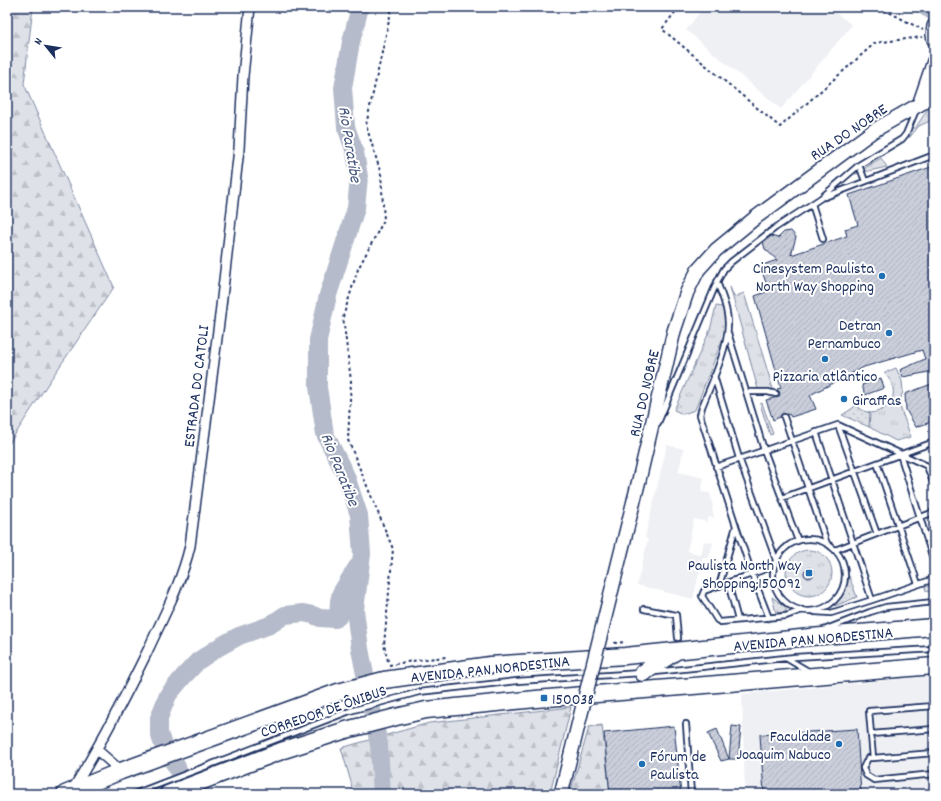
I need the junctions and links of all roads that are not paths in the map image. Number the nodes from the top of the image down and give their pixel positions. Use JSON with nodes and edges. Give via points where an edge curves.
{"nodes":[{"id":1,"x":250,"y":7,"type":"edge"},
{"id":2,"x":934,"y":61,"type":"edge"},
{"id":3,"x":934,"y":96,"type":"edge"},
{"id":4,"x":919,"y":105,"type":"junction"},
{"id":5,"x":934,"y":155,"type":"edge"},
{"id":6,"x":859,"y":165,"type":"junction"},
{"id":7,"x":865,"y":181,"type":"junction"},
{"id":8,"x":821,"y":198,"type":"junction"},
{"id":9,"x":812,"y":204,"type":"junction"},
{"id":10,"x":823,"y":239,"type":"dead end"},
{"id":11,"x":717,"y":282,"type":"junction"},
{"id":12,"x":728,"y":333,"type":"junction"},
{"id":13,"x":714,"y":376,"type":"junction"},
{"id":14,"x":746,"y":392,"type":"junction"},
{"id":15,"x":776,"y":394,"type":"dead end"},
{"id":16,"x":784,"y":417,"type":"dead end"},
{"id":17,"x":838,"y":425,"type":"junction"},
{"id":18,"x":816,"y":432,"type":"junction"},
{"id":19,"x":792,"y":440,"type":"junction"},
{"id":20,"x":934,"y":442,"type":"edge"},
{"id":21,"x":646,"y":450,"type":"junction"},
{"id":22,"x":764,"y":450,"type":"junction"},
{"id":23,"x":900,"y":454,"type":"junction"},
{"id":24,"x":739,"y":458,"type":"junction"},
{"id":25,"x":877,"y":463,"type":"junction"},
{"id":26,"x":927,"y":466,"type":"junction"},
{"id":27,"x":716,"y":467,"type":"junction"},
{"id":28,"x":934,"y":469,"type":"edge"},
{"id":29,"x":855,"y":471,"type":"junction"},
{"id":30,"x":831,"y":480,"type":"junction"},
{"id":31,"x":934,"y":485,"type":"edge"},
{"id":32,"x":809,"y":488,"type":"junction"},
{"id":33,"x":782,"y":498,"type":"junction"},
{"id":34,"x":934,"y":512,"type":"edge"},
{"id":35,"x":919,"y":518,"type":"junction"},
{"id":36,"x":736,"y":526,"type":"junction"},
{"id":37,"x":897,"y":526,"type":"junction"},
{"id":38,"x":877,"y":534,"type":"junction"},
{"id":39,"x":798,"y":541,"type":"junction"},
{"id":40,"x":853,"y":543,"type":"junction"},
{"id":41,"x":827,"y":544,"type":"junction"},
{"id":42,"x":835,"y":550,"type":"junction"},
{"id":43,"x":776,"y":560,"type":"junction"},
{"id":44,"x":934,"y":562,"type":"edge"},
{"id":45,"x":774,"y":566,"type":"junction"},
{"id":46,"x":752,"y":574,"type":"junction"},
{"id":47,"x":934,"y":579,"type":"edge"},
{"id":48,"x":728,"y":583,"type":"junction"},
{"id":49,"x":918,"y":584,"type":"junction"},
{"id":50,"x":719,"y":586,"type":"junction"},
{"id":51,"x":872,"y":600,"type":"junction"},
{"id":52,"x":934,"y":602,"type":"edge"},
{"id":53,"x":644,"y":609,"type":"dead end"},
{"id":54,"x":802,"y":610,"type":"junction"},
{"id":55,"x":809,"y":612,"type":"junction"},
{"id":56,"x":769,"y":618,"type":"junction"},
{"id":57,"x":738,"y":620,"type":"junction"},
{"id":58,"x":934,"y":627,"type":"edge"},
{"id":59,"x":810,"y":637,"type":"junction"},
{"id":60,"x":678,"y":644,"type":"junction"},
{"id":61,"x":934,"y":649,"type":"edge"},
{"id":62,"x":786,"y":658,"type":"junction"},
{"id":63,"x":934,"y":666,"type":"edge"},
{"id":64,"x":643,"y":673,"type":"junction"},
{"id":65,"x":817,"y":676,"type":"junction"},
{"id":66,"x":934,"y":706,"type":"edge"},
{"id":67,"x":686,"y":724,"type":"dead end"},
{"id":68,"x":934,"y":729,"type":"edge"},
{"id":69,"x":871,"y":734,"type":"junction"},
{"id":70,"x":97,"y":750,"type":"junction"},
{"id":71,"x":934,"y":753,"type":"edge"},
{"id":72,"x":873,"y":758,"type":"junction"},
{"id":73,"x":126,"y":769,"type":"junction"},
{"id":74,"x":934,"y":774,"type":"edge"},
{"id":75,"x":187,"y":780,"type":"junction"},
{"id":76,"x":68,"y":793,"type":"edge"},
{"id":77,"x":136,"y":793,"type":"edge"},
{"id":78,"x":168,"y":794,"type":"edge"},
{"id":79,"x":561,"y":794,"type":"edge"},
{"id":80,"x":691,"y":794,"type":"edge"}],
"edges":[{"from":1,"to":70,"type":"street","name":"ESTRADA DO CATOLI","via":[[220,315],[190,546],[181,578],[168,607]]},
{"from":2,"to":4,"type":"main road"},
{"from":3,"to":4,"type":"main road","name":"RUA DO NOBRE"},
{"from":4,"to":6,"type":"lane","via":[[902,139]]},
{"from":4,"to":21,"type":"main road","name":"RUA DO NOBRE","via":[[873,131],[755,218],[716,250],[698,270],[687,292],[674,331]]},
{"from":5,"to":7,"type":"lane"},
{"from":6,"to":7,"type":"lane"},
{"from":6,"to":8,"type":"lane"},
{"from":7,"to":8,"type":"lane"},
{"from":8,"to":9,"type":"lane"},
{"from":9,"to":10,"type":"lane"},
{"from":9,"to":11,"type":"lane","via":[[775,228],[731,262]]},
{"from":11,"to":12,"type":"lane","via":[[728,316]]},
{"from":11,"to":21,"type":"lane"},
{"from":12,"to":13,"type":"lane"},
{"from":12,"to":14,"type":"lane"},
{"from":13,"to":24,"type":"lane"},
{"from":13,"to":27,"type":"lane","via":[[700,415]]},
{"from":14,"to":15,"type":"lane"},
{"from":14,"to":22,"type":"lane"},
{"from":16,"to":19,"type":"lane"},
{"from":17,"to":18,"type":"lane"},
{"from":17,"to":23,"type":"lane"},
{"from":17,"to":29,"type":"lane"},
{"from":18,"to":19,"type":"lane"},
{"from":18,"to":30,"type":"lane"},
{"from":19,"to":22,"type":"lane"},
{"from":19,"to":32,"type":"lane"},
{"from":20,"to":23,"type":"lane"},
{"from":21,"to":79,"type":"main road","name":"RUA DO NOBRE","bridge":true},
{"from":22,"to":24,"type":"lane"},
{"from":22,"to":33,"type":"lane"},
{"from":23,"to":25,"type":"lane"},
{"from":23,"to":26,"type":"lane"},
{"from":23,"to":35,"type":"lane"},
{"from":24,"to":27,"type":"lane"},
{"from":24,"to":43,"type":"lane"},
{"from":25,"to":29,"type":"lane"},
{"from":25,"to":37,"type":"lane"},
{"from":26,"to":28,"type":"lane"},
{"from":26,"to":31,"type":"lane"},
{"from":27,"to":36,"type":"lane"},
{"from":29,"to":30,"type":"lane"},
{"from":29,"to":38,"type":"lane"},
{"from":30,"to":32,"type":"lane"},
{"from":30,"to":40,"type":"lane"},
{"from":32,"to":33,"type":"lane"},
{"from":32,"to":41,"type":"lane"},
{"from":33,"to":39,"type":"lane"},
{"from":34,"to":35,"type":"lane"},
{"from":35,"to":37,"type":"lane"},
{"from":35,"to":44,"type":"lane"},
{"from":36,"to":46,"type":"lane"},
{"from":36,"to":50,"type":"lane"},
{"from":37,"to":38,"type":"lane"},
{"from":37,"to":49,"type":"lane"},
{"from":38,"to":40,"type":"lane"},
{"from":39,"to":41,"type":"lane","via":[[818,540]]},
{"from":39,"to":43,"type":"lane","via":[[789,545]]},
{"from":40,"to":42,"type":"lane"},
{"from":40,"to":51,"type":"lane"},
{"from":41,"to":42,"type":"lane"},
{"from":42,"to":55,"type":"lane","via":[[844,570],[840,592],[828,606]]},
{"from":43,"to":45,"type":"lane"},
{"from":45,"to":46,"type":"lane"},
{"from":45,"to":54,"type":"lane","via":[[773,579],[776,591],[787,604]]},
{"from":46,"to":48,"type":"lane"},
{"from":46,"to":56,"type":"lane"},
{"from":47,"to":49,"type":"lane"},
{"from":48,"to":50,"type":"lane"},
{"from":48,"to":57,"type":"lane"},
{"from":49,"to":51,"type":"lane"},
{"from":50,"to":57,"type":"lane","via":[[703,592],[702,596],[708,607],[718,621]]},
{"from":51,"to":55,"type":"lane","via":[[831,613]]},
{"from":52,"to":59,"type":"lane","via":[[886,607]]},
{"from":53,"to":60,"type":"lane","via":[[676,615]]},
{"from":54,"to":55,"type":"lane"},
{"from":54,"to":56,"type":"lane","via":[[786,616]]},
{"from":56,"to":57,"type":"lane"},
{"from":58,"to":59,"type":"highway","name":"AVENIDA PAN NORDESTINA"},
{"from":59,"to":60,"type":"highway","name":"AVENIDA PAN NORDESTINA"},
{"from":60,"to":64,"type":"highway"},
{"from":60,"to":73,"type":"highway","name":"AVENIDA PAN NORDESTINA","via":[[490,665],[384,680],[338,692]]},
{"from":61,"to":62,"type":"lane","name":"CORREDOR DE ÔNIBUS"},
{"from":62,"to":64,"type":"lane","name":"CORREDOR DE ÔNIBUS"},
{"from":62,"to":65,"type":"lane"},
{"from":63,"to":65,"type":"highway"},
{"from":64,"to":75,"type":"lane","name":"CORREDOR DE ÔNIBUS","via":[[517,681],[419,692],[340,715]]},
{"from":65,"to":75,"type":"highway","via":[[426,710],[346,730]]},
{"from":66,"to":69,"type":"lane","via":[[869,710]]},
{"from":67,"to":80,"type":"lane"},
{"from":68,"to":69,"type":"lane"},
{"from":69,"to":72,"type":"lane"},
{"from":70,"to":73,"type":"street","via":[[108,761]]},
{"from":70,"to":76,"type":"street","name":"ESTRADA DO CATOLI"},
{"from":71,"to":72,"type":"lane"},
{"from":72,"to":74,"type":"lane","via":[[868,758],[863,768],[866,775],[874,780]]},
{"from":73,"to":76,"type":"highway","name":"AVENIDA PAN NORDESTINA"},
{"from":75,"to":77,"type":"lane","name":"CORREDOR DE ÔNIBUS"},
{"from":75,"to":78,"type":"highway"}]}
